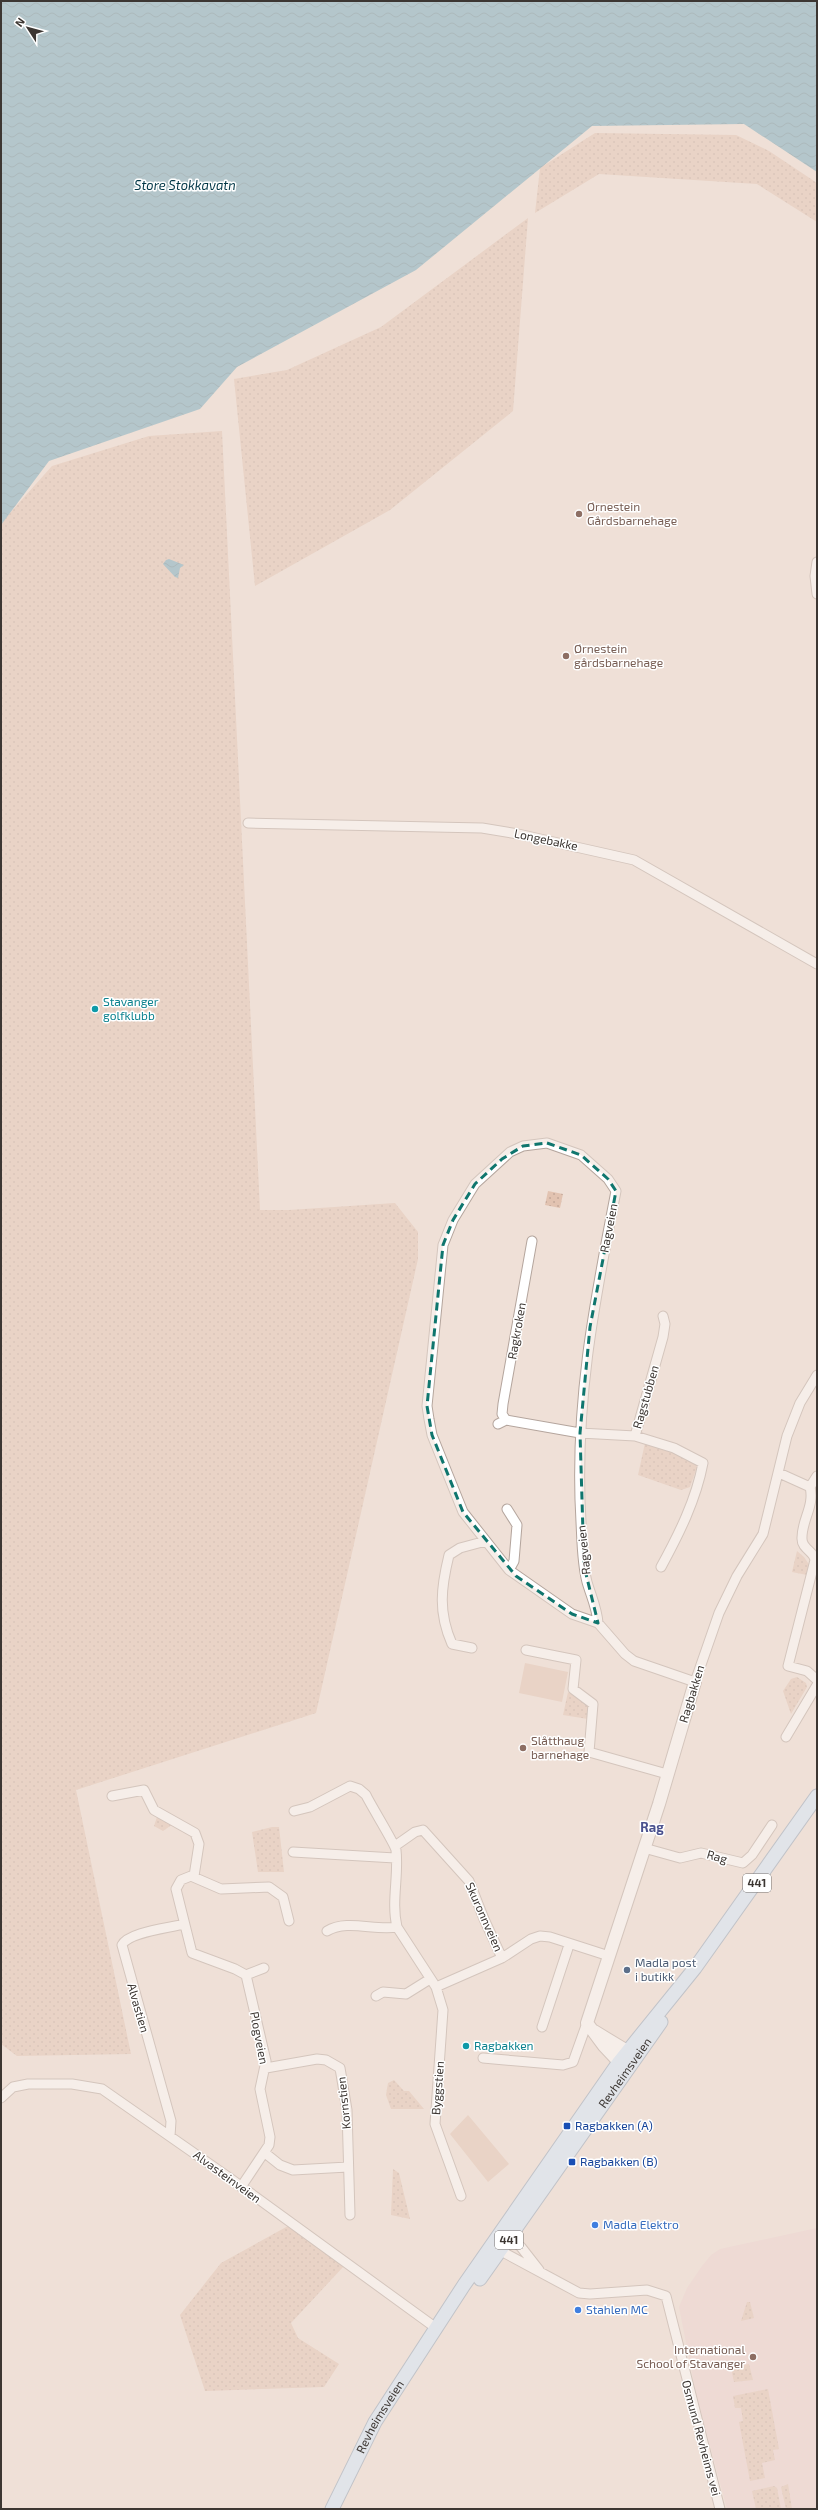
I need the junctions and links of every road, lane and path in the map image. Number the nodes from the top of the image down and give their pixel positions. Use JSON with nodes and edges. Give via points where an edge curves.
{"nodes":[{"id":1,"x":817,"y":562,"type":"edge"},
{"id":2,"x":817,"y":594,"type":"edge"},
{"id":3,"x":248,"y":823,"type":"dead end"},
{"id":4,"x":817,"y":964,"type":"edge"},
{"id":5,"x":532,"y":1241,"type":"dead end"},
{"id":6,"x":663,"y":1316,"type":"dead end"},
{"id":7,"x":817,"y":1375,"type":"edge"},
{"id":8,"x":580,"y":1434,"type":"junction"},
{"id":9,"x":635,"y":1436,"type":"junction"},
{"id":10,"x":778,"y":1472,"type":"junction"},
{"id":11,"x":817,"y":1476,"type":"edge"},
{"id":12,"x":810,"y":1487,"type":"junction"},
{"id":13,"x":507,"y":1509,"type":"dead end"},
{"id":14,"x":486,"y":1541,"type":"junction"},
{"id":15,"x":816,"y":1556,"type":"edge"},
{"id":16,"x":661,"y":1567,"type":"dead end"},
{"id":17,"x":509,"y":1570,"type":"junction"},
{"id":18,"x":598,"y":1623,"type":"junction"},
{"id":19,"x":472,"y":1648,"type":"dead end"},
{"id":20,"x":526,"y":1650,"type":"dead end"},
{"id":21,"x":817,"y":1680,"type":"edge"},
{"id":22,"x":695,"y":1682,"type":"junction"},
{"id":23,"x":817,"y":1684,"type":"edge"},
{"id":24,"x":786,"y":1737,"type":"dead end"},
{"id":25,"x":667,"y":1774,"type":"junction"},
{"id":26,"x":112,"y":1796,"type":"dead end"},
{"id":27,"x":817,"y":1796,"type":"edge"},
{"id":28,"x":294,"y":1811,"type":"dead end"},
{"id":29,"x":772,"y":1825,"type":"dead end"},
{"id":30,"x":395,"y":1846,"type":"junction"},
{"id":31,"x":644,"y":1848,"type":"junction"},
{"id":32,"x":293,"y":1852,"type":"dead end"},
{"id":33,"x":395,"y":1858,"type":"junction"},
{"id":34,"x":194,"y":1876,"type":"junction"},
{"id":35,"x":289,"y":1921,"type":"dead end"},
{"id":36,"x":184,"y":1924,"type":"junction"},
{"id":37,"x":397,"y":1927,"type":"junction"},
{"id":38,"x":327,"y":1931,"type":"dead end"},
{"id":39,"x":569,"y":1944,"type":"junction"},
{"id":40,"x":609,"y":1956,"type":"junction"},
{"id":41,"x":502,"y":1958,"type":"junction"},
{"id":42,"x":264,"y":1968,"type":"dead end"},
{"id":43,"x":246,"y":1975,"type":"junction"},
{"id":44,"x":430,"y":1979,"type":"junction"},
{"id":45,"x":436,"y":1987,"type":"junction"},
{"id":46,"x":376,"y":1996,"type":"dead end"},
{"id":47,"x":542,"y":2027,"type":"dead end"},
{"id":48,"x":590,"y":2027,"type":"junction"},
{"id":49,"x":483,"y":2058,"type":"dead end"},
{"id":50,"x":626,"y":2058,"type":"junction"},
{"id":51,"x":266,"y":2068,"type":"junction"},
{"id":52,"x":1,"y":2098,"type":"edge"},
{"id":53,"x":170,"y":2136,"type":"junction"},
{"id":54,"x":265,"y":2153,"type":"junction"},
{"id":55,"x":348,"y":2167,"type":"junction"},
{"id":56,"x":241,"y":2187,"type":"junction"},
{"id":57,"x":461,"y":2196,"type":"dead end"},
{"id":58,"x":350,"y":2215,"type":"dead end"},
{"id":59,"x":503,"y":2243,"type":"junction"},
{"id":60,"x":539,"y":2270,"type":"junction"},
{"id":61,"x":436,"y":2328,"type":"junction"},
{"id":62,"x":332,"y":2509,"type":"edge"},
{"id":63,"x":720,"y":2509,"type":"edge"}],
"edges":[{"from":1,"to":2,"type":"street","via":[[814,576]]},
{"from":3,"to":4,"type":"street","name":"Longebakke","via":[[482,828],[634,860]]},
{"from":5,"to":8,"type":"street","name":"Ragkroken","via":[[502,1422]]},
{"from":6,"to":9,"type":"street","name":"Ragstubben","via":[[663,1337]]},
{"from":7,"to":10,"type":"street","name":"Ragbakken","via":[[800,1403]]},
{"from":8,"to":9,"type":"street","name":"Ragkroken"},
{"from":8,"to":14,"type":"street","name":"Ragveien","via":[[582,1387],[590,1327],[616,1192],[608,1179],[581,1155],[553,1144],[538,1143],[510,1152],[475,1184],[453,1220],[443,1245],[429,1385],[429,1419],[432,1435],[463,1512]]},
{"from":8,"to":18,"type":"street","name":"Ragveien","via":[[580,1521],[584,1566]]},
{"from":9,"to":16,"type":"street","name":"Ragstubben","via":[[674,1448],[703,1463],[698,1487],[686,1519]]},
{"from":10,"to":12,"type":"street"},
{"from":10,"to":22,"type":"street","name":"Ragbakken","via":[[763,1534],[737,1576],[719,1613]]},
{"from":11,"to":12,"type":"street"},
{"from":12,"to":15,"type":"street","via":[[812,1498],[802,1538],[805,1548]]},
{"from":13,"to":17,"type":"street","via":[[517,1525],[514,1561]]},
{"from":14,"to":17,"type":"street","name":"Ragveien"},
{"from":14,"to":19,"type":"street","via":[[460,1548],[449,1555],[441,1591],[444,1622],[452,1644]]},
{"from":15,"to":21,"type":"street","via":[[788,1666],[807,1671]]},
{"from":17,"to":18,"type":"street","name":"Ragveien","via":[[572,1614]]},
{"from":18,"to":22,"type":"street","name":"Ragveien","via":[[634,1661]]},
{"from":20,"to":25,"type":"street","via":[[575,1658],[573,1689],[593,1704],[589,1752]]},
{"from":22,"to":25,"type":"street","name":"Ragbakken"},
{"from":23,"to":24,"type":"street"},
{"from":25,"to":31,"type":"street","name":"Ragbakken"},
{"from":26,"to":34,"type":"street","via":[[144,1790],[154,1810],[192,1830],[198,1844]]},
{"from":27,"to":50,"type":"main road","name":"Revheimsveien","number":"441","via":[[695,1968]]},
{"from":28,"to":30,"type":"street","name":"Byggstien","via":[[310,1807],[344,1788],[350,1786],[359,1789],[366,1795]]},
{"from":29,"to":31,"type":"street","name":"Rag","via":[[752,1855],[743,1863],[701,1852],[680,1858]]},
{"from":30,"to":33,"type":"street","name":"Byggstien"},
{"from":30,"to":41,"type":"street","name":"Skuronnveien","via":[[415,1832],[423,1830],[469,1881]]},
{"from":31,"to":40,"type":"street","name":"Ragbakken"},
{"from":32,"to":33,"type":"street"},
{"from":33,"to":37,"type":"street","name":"Byggstien"},
{"from":34,"to":35,"type":"street","via":[[221,1889],[272,1888],[283,1897]]},
{"from":34,"to":36,"type":"street","via":[[184,1878],[176,1889]]},
{"from":36,"to":43,"type":"street","via":[[192,1953]]},
{"from":36,"to":53,"type":"street","name":"Alvastien","via":[[135,1935],[122,1945],[171,2121]]},
{"from":37,"to":38,"type":"street","via":[[385,1929],[339,1925]]},
{"from":37,"to":44,"type":"street","name":"Byggstien"},
{"from":39,"to":40,"type":"street","name":"Skuronnveien"},
{"from":39,"to":41,"type":"street","name":"Skuronnveien","via":[[540,1936]]},
{"from":39,"to":47,"type":"street"},
{"from":40,"to":48,"type":"street","name":"Ragbakken"},
{"from":41,"to":45,"type":"street","name":"Skuronnveien"},
{"from":42,"to":43,"type":"street"},
{"from":43,"to":51,"type":"street","name":"Plogveien"},
{"from":44,"to":45,"type":"street","name":"Byggstien"},
{"from":44,"to":46,"type":"street","via":[[406,1994],[383,1992]]},
{"from":45,"to":57,"type":"street","name":"Byggstien","via":[[443,2010],[435,2124]]},
{"from":48,"to":49,"type":"street","name":"Ragbakken","via":[[573,2062],[563,2064]]},
{"from":48,"to":50,"type":"street"},
{"from":50,"to":59,"type":"main road","name":"Revheimsveien","number":"441"},
{"from":51,"to":54,"type":"street","name":"Plogveien","via":[[260,2089],[270,2137]]},
{"from":51,"to":55,"type":"street","name":"Kornstien","via":[[317,2059],[326,2060],[340,2068],[346,2104]]},
{"from":52,"to":53,"type":"street","name":"Alvasteinveien","via":[[13,2087],[28,2084],[96,2086]]},
{"from":53,"to":56,"type":"street","name":"Alvasteinveien"},
{"from":54,"to":55,"type":"street","via":[[280,2165],[293,2170]]},
{"from":54,"to":56,"type":"street","name":"Plogveien"},
{"from":55,"to":58,"type":"street","name":"Kornstien"},
{"from":56,"to":61,"type":"street","name":"Alvasteinveien"},
{"from":59,"to":60,"type":"street"},
{"from":59,"to":60,"type":"street","via":[[520,2247]]},
{"from":59,"to":61,"type":"main road","name":"Revheimsveien","number":"441","via":[[471,2290]]},
{"from":60,"to":63,"type":"street","name":"Osmund Revheims vei","via":[[561,2285],[579,2293],[647,2290],[666,2296]]},
{"from":61,"to":62,"type":"main road","name":"Revheimsveien","number":"441","via":[[375,2422]]}]}
